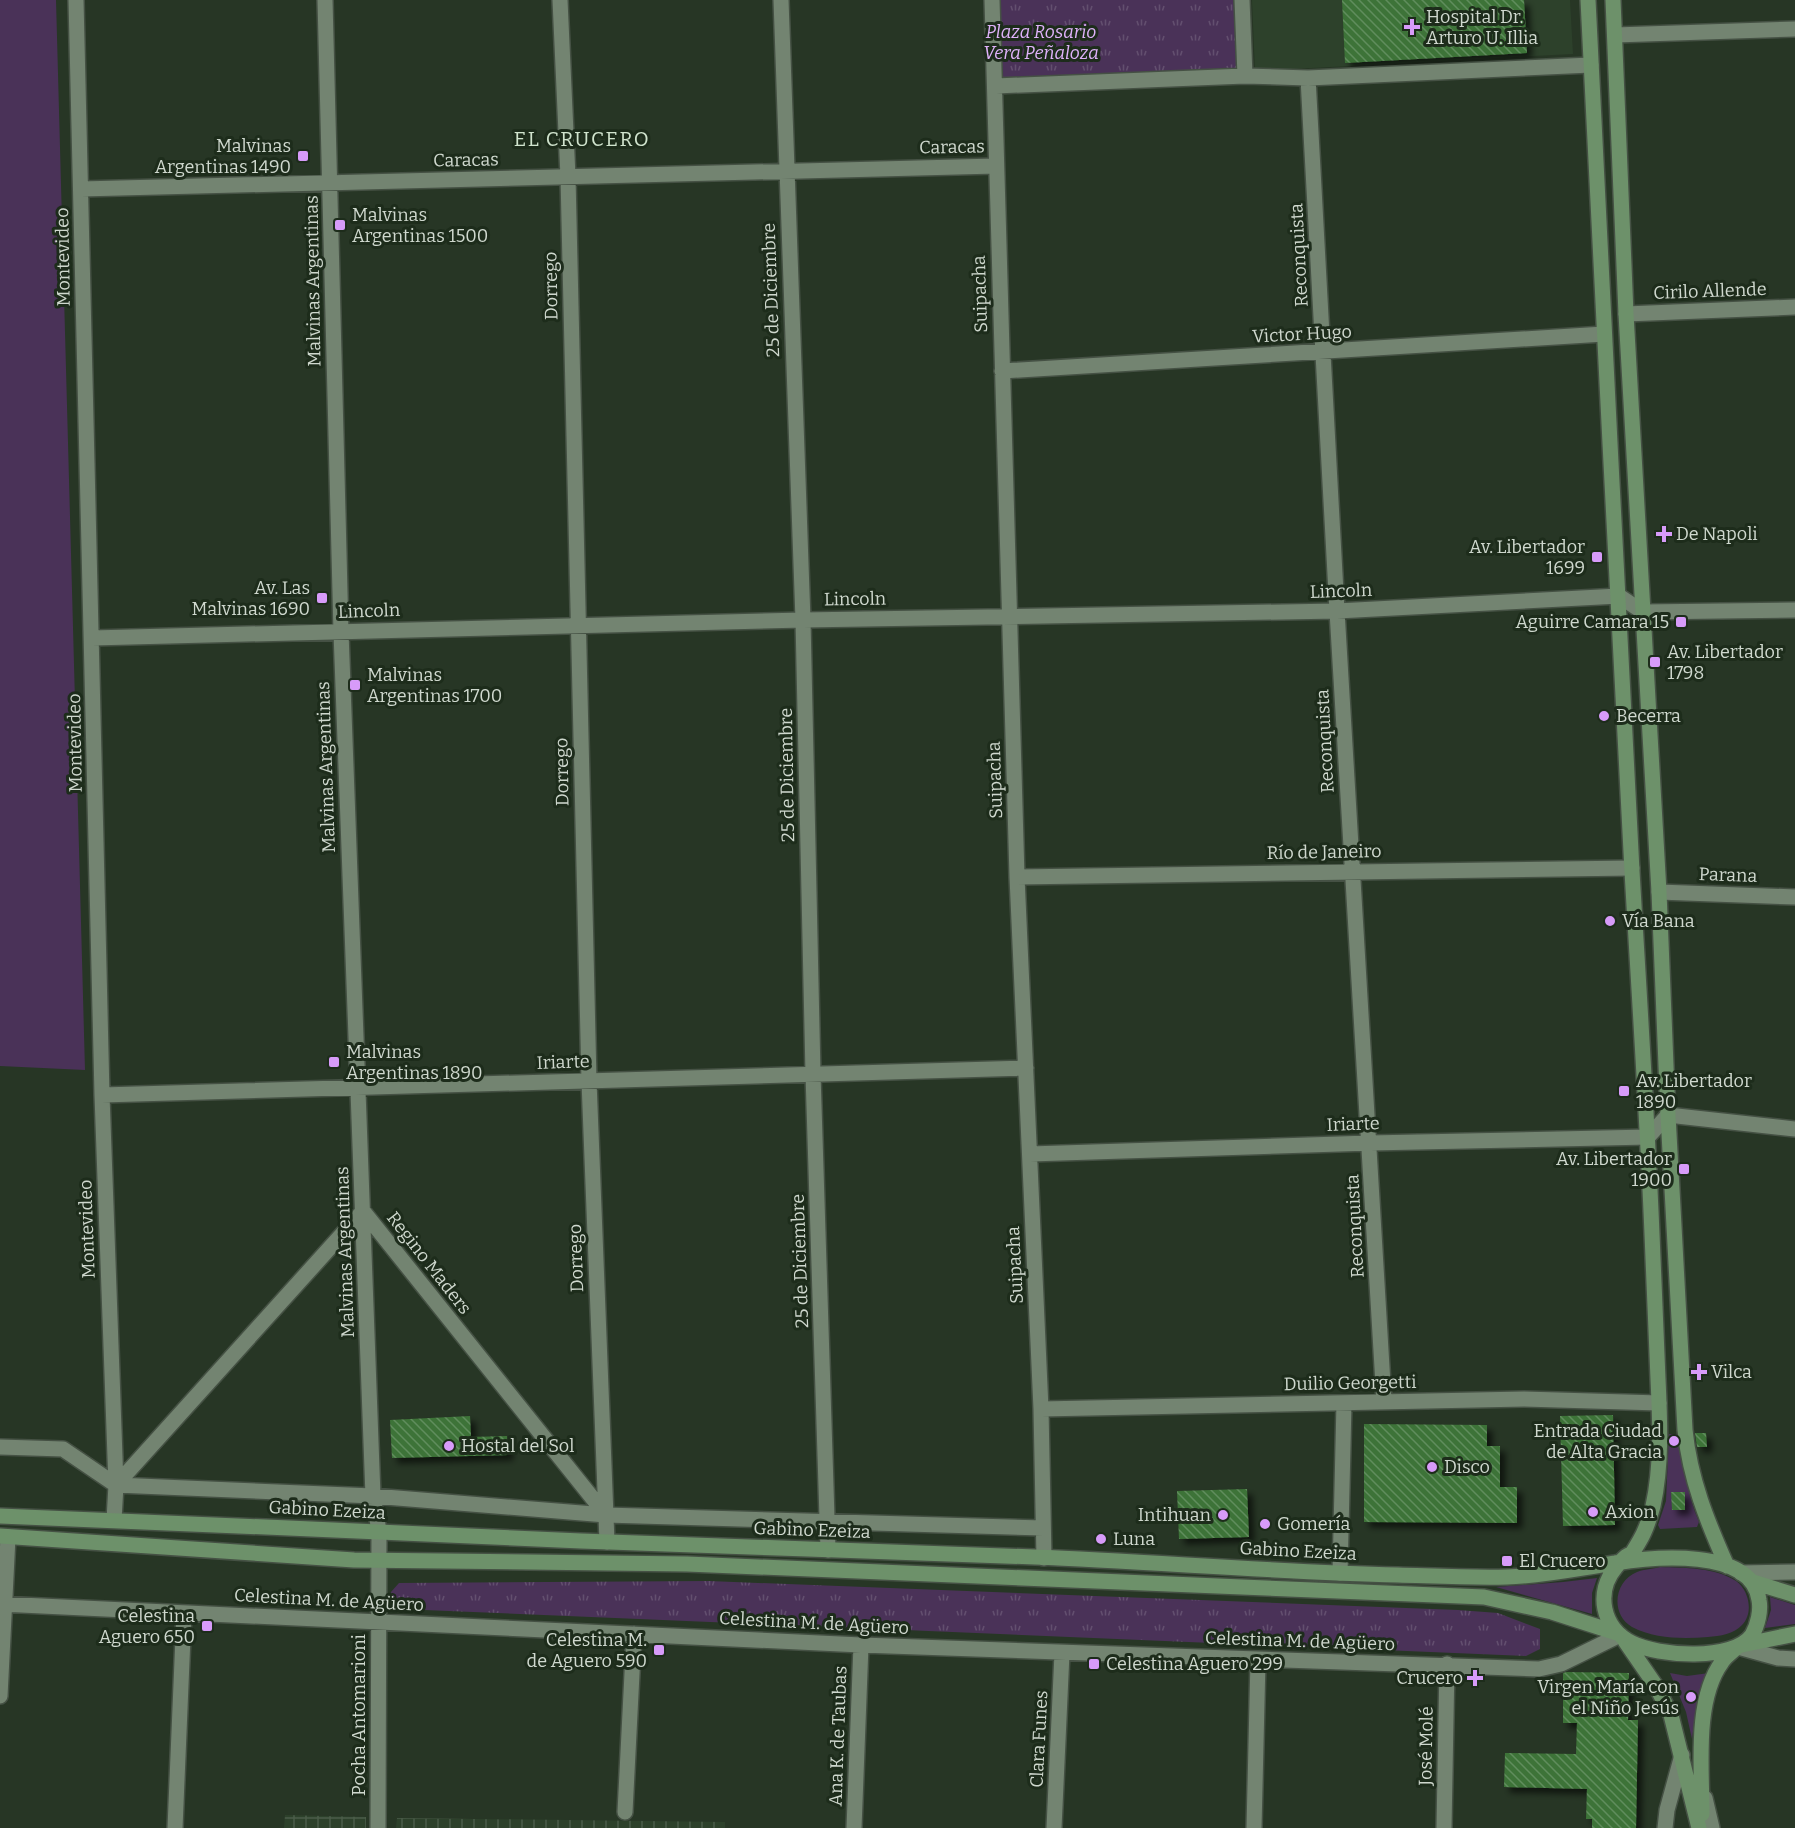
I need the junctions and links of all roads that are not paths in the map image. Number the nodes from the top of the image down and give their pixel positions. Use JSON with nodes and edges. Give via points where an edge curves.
{"nodes":[{"id":1,"x":76,"y":0,"type":"edge"},
{"id":2,"x":324,"y":0,"type":"edge"},
{"id":3,"x":560,"y":0,"type":"edge"},
{"id":4,"x":781,"y":0,"type":"edge"},
{"id":5,"x":992,"y":0,"type":"edge"},
{"id":6,"x":1242,"y":0,"type":"edge"},
{"id":7,"x":1588,"y":0,"type":"edge"},
{"id":8,"x":1613,"y":0,"type":"edge"},
{"id":9,"x":1795,"y":29,"type":"edge"},
{"id":10,"x":1615,"y":35,"type":"junction"},
{"id":11,"x":1591,"y":65,"type":"junction"},
{"id":12,"x":1245,"y":76,"type":"junction"},
{"id":13,"x":1308,"y":78,"type":"junction"},
{"id":14,"x":996,"y":86,"type":"junction"},
{"id":15,"x":996,"y":166,"type":"junction"},
{"id":16,"x":785,"y":171,"type":"junction"},
{"id":17,"x":568,"y":177,"type":"junction"},
{"id":18,"x":330,"y":183,"type":"junction"},
{"id":19,"x":81,"y":189,"type":"junction"},
{"id":20,"x":1795,"y":307,"type":"edge"},
{"id":21,"x":1626,"y":314,"type":"junction"},
{"id":22,"x":1604,"y":334,"type":"junction"},
{"id":23,"x":1324,"y":352,"type":"junction"},
{"id":24,"x":1002,"y":371,"type":"junction"},
{"id":25,"x":1619,"y":596,"type":"junction"},
{"id":26,"x":1795,"y":610,"type":"edge"},
{"id":27,"x":1337,"y":611,"type":"junction"},
{"id":28,"x":1643,"y":612,"type":"junction"},
{"id":29,"x":1009,"y":616,"type":"junction"},
{"id":30,"x":803,"y":620,"type":"junction"},
{"id":31,"x":578,"y":625,"type":"junction"},
{"id":32,"x":340,"y":632,"type":"junction"},
{"id":33,"x":92,"y":638,"type":"junction"},
{"id":34,"x":1632,"y":868,"type":"junction"},
{"id":35,"x":1352,"y":871,"type":"junction"},
{"id":36,"x":1017,"y":877,"type":"junction"},
{"id":37,"x":1659,"y":892,"type":"junction"},
{"id":38,"x":1795,"y":897,"type":"edge"},
{"id":39,"x":1026,"y":1068,"type":"junction"},
{"id":40,"x":813,"y":1074,"type":"junction"},
{"id":41,"x":589,"y":1081,"type":"junction"},
{"id":42,"x":358,"y":1087,"type":"junction"},
{"id":43,"x":102,"y":1095,"type":"junction"},
{"id":44,"x":1668,"y":1115,"type":"junction"},
{"id":45,"x":1795,"y":1129,"type":"edge"},
{"id":46,"x":1648,"y":1137,"type":"junction"},
{"id":47,"x":1370,"y":1143,"type":"junction"},
{"id":48,"x":1030,"y":1154,"type":"junction"},
{"id":49,"x":363,"y":1211,"type":"junction"},
{"id":50,"x":1384,"y":1401,"type":"junction"},
{"id":51,"x":1344,"y":1403,"type":"junction"},
{"id":52,"x":1659,"y":1403,"type":"junction"},
{"id":53,"x":1041,"y":1408,"type":"junction"},
{"id":54,"x":0,"y":1447,"type":"edge"},
{"id":55,"x":116,"y":1485,"type":"junction"},
{"id":56,"x":373,"y":1497,"type":"junction"},
{"id":57,"x":606,"y":1515,"type":"junction"},
{"id":58,"x":0,"y":1516,"type":"edge"},
{"id":59,"x":114,"y":1520,"type":"junction"},
{"id":60,"x":827,"y":1522,"type":"junction"},
{"id":61,"x":1043,"y":1528,"type":"junction"},
{"id":62,"x":379,"y":1531,"type":"junction"},
{"id":63,"x":4,"y":1536,"type":"edge"},
{"id":64,"x":607,"y":1542,"type":"junction"},
{"id":65,"x":828,"y":1550,"type":"junction"},
{"id":66,"x":1044,"y":1558,"type":"junction"},
{"id":67,"x":379,"y":1561,"type":"junction"},
{"id":68,"x":1622,"y":1561,"type":"junction"},
{"id":69,"x":1727,"y":1566,"type":"junction"},
{"id":70,"x":1795,"y":1572,"type":"edge"},
{"id":71,"x":1340,"y":1573,"type":"junction"},
{"id":72,"x":1747,"y":1577,"type":"junction"},
{"id":73,"x":1795,"y":1595,"type":"edge"},
{"id":74,"x":2,"y":1604,"type":"edge"},
{"id":75,"x":184,"y":1613,"type":"junction"},
{"id":76,"x":379,"y":1622,"type":"junction"},
{"id":77,"x":634,"y":1634,"type":"junction"},
{"id":78,"x":1795,"y":1634,"type":"edge"},
{"id":79,"x":1620,"y":1635,"type":"junction"},
{"id":80,"x":861,"y":1645,"type":"junction"},
{"id":81,"x":1738,"y":1647,"type":"junction"},
{"id":82,"x":1062,"y":1653,"type":"junction"},
{"id":83,"x":1795,"y":1659,"type":"edge"},
{"id":84,"x":1258,"y":1660,"type":"junction"},
{"id":85,"x":1447,"y":1664,"type":"junction"},
{"id":86,"x":0,"y":1696,"type":"edge"},
{"id":87,"x":1682,"y":1755,"type":"junction"},
{"id":88,"x":1702,"y":1784,"type":"junction"},
{"id":89,"x":625,"y":1812,"type":"dead end"},
{"id":90,"x":175,"y":1828,"type":"edge"},
{"id":91,"x":378,"y":1828,"type":"edge"},
{"id":92,"x":854,"y":1828,"type":"edge"},
{"id":93,"x":1054,"y":1828,"type":"edge"},
{"id":94,"x":1254,"y":1828,"type":"edge"},
{"id":95,"x":1444,"y":1828,"type":"edge"},
{"id":96,"x":1665,"y":1828,"type":"edge"},
{"id":97,"x":1700,"y":1828,"type":"edge"},
{"id":98,"x":1712,"y":1828,"type":"edge"}],
"edges":[{"from":1,"to":19,"type":"street","name":"Montevideo"},
{"from":2,"to":18,"type":"street","name":"Malvinas Argentinas"},
{"from":3,"to":17,"type":"street","name":"Dorrego"},
{"from":4,"to":16,"type":"street","name":"25 de Diciembre"},
{"from":5,"to":14,"type":"street","name":"Suipacha"},
{"from":6,"to":12,"type":"street"},
{"from":7,"to":11,"type":"main road"},
{"from":8,"to":10,"type":"main road"},
{"from":9,"to":10,"type":"street"},
{"from":10,"to":21,"type":"main road"},
{"from":11,"to":13,"type":"street"},
{"from":11,"to":22,"type":"main road"},
{"from":12,"to":13,"type":"street"},
{"from":12,"to":14,"type":"street"},
{"from":13,"to":23,"type":"street","name":"Reconquista"},
{"from":14,"to":15,"type":"street","name":"Suipacha"},
{"from":15,"to":16,"type":"street","name":"Caracas"},
{"from":15,"to":24,"type":"street","name":"Suipacha"},
{"from":16,"to":17,"type":"street","name":"Caracas"},
{"from":16,"to":30,"type":"street","name":"25 de Diciembre"},
{"from":17,"to":18,"type":"street","name":"Caracas"},
{"from":17,"to":31,"type":"street","name":"Dorrego"},
{"from":18,"to":19,"type":"street","name":"Caracas"},
{"from":18,"to":32,"type":"street","name":"Malvinas Argentinas"},
{"from":19,"to":33,"type":"street","name":"Montevideo"},
{"from":20,"to":21,"type":"street","name":"Cirilo Allende"},
{"from":21,"to":28,"type":"main road"},
{"from":22,"to":23,"type":"street","name":"Victor Hugo"},
{"from":22,"to":25,"type":"main road"},
{"from":23,"to":24,"type":"street","name":"Victor Hugo"},
{"from":23,"to":27,"type":"street","name":"Reconquista"},
{"from":24,"to":29,"type":"street","name":"Suipacha"},
{"from":25,"to":27,"type":"street","name":"Lincoln"},
{"from":25,"to":28,"type":"street"},
{"from":25,"to":34,"type":"main road"},
{"from":26,"to":28,"type":"street"},
{"from":27,"to":29,"type":"street","name":"Lincoln"},
{"from":27,"to":35,"type":"street","name":"Reconquista"},
{"from":28,"to":37,"type":"main road"},
{"from":29,"to":30,"type":"street","name":"Lincoln"},
{"from":29,"to":36,"type":"street","name":"Suipacha"},
{"from":30,"to":31,"type":"street","name":"Lincoln"},
{"from":30,"to":40,"type":"street","name":"25 de Diciembre"},
{"from":31,"to":32,"type":"street","name":"Lincoln"},
{"from":31,"to":41,"type":"street","name":"Dorrego"},
{"from":32,"to":33,"type":"street","name":"Lincoln"},
{"from":32,"to":42,"type":"street","name":"Malvinas Argentinas"},
{"from":33,"to":43,"type":"street","name":"Montevideo"},
{"from":34,"to":35,"type":"street","name":"Río de Janeiro"},
{"from":34,"to":46,"type":"main road"},
{"from":35,"to":36,"type":"street","name":"Río de Janeiro"},
{"from":35,"to":47,"type":"street","name":"Reconquista"},
{"from":36,"to":39,"type":"street","name":"Suipacha"},
{"from":37,"to":38,"type":"street","name":"Parana"},
{"from":37,"to":44,"type":"main road"},
{"from":39,"to":40,"type":"street","name":"Iriarte"},
{"from":39,"to":48,"type":"street","name":"Suipacha"},
{"from":40,"to":41,"type":"street","name":"Iriarte"},
{"from":40,"to":60,"type":"street","name":"25 de Diciembre"},
{"from":41,"to":42,"type":"street","name":"Iriarte"},
{"from":41,"to":57,"type":"street","name":"Dorrego"},
{"from":42,"to":43,"type":"street","name":"Iriarte"},
{"from":42,"to":49,"type":"street","name":"Malvinas Argentinas"},
{"from":43,"to":55,"type":"street","name":"Montevideo"},
{"from":44,"to":45,"type":"street"},
{"from":44,"to":46,"type":"street"},
{"from":44,"to":69,"type":"main road","via":[[1687,1453],[1705,1518]]},
{"from":46,"to":47,"type":"street","name":"Iriarte"},
{"from":46,"to":52,"type":"main road"},
{"from":47,"to":48,"type":"street","name":"Iriarte"},
{"from":47,"to":50,"type":"street","name":"Reconquista"},
{"from":48,"to":53,"type":"street","name":"Suipacha"},
{"from":49,"to":55,"type":"street","name":"Regino Maders"},
{"from":49,"to":56,"type":"street","name":"Malvinas Argentinas"},
{"from":49,"to":57,"type":"street","name":"Regino Maders"},
{"from":50,"to":51,"type":"street","name":"Duilio Georgetti"},
{"from":50,"to":52,"type":"street","name":"Duilio Georgetti","via":[[1524,1399]]},
{"from":51,"to":53,"type":"street","name":"Duilio Georgetti"},
{"from":51,"to":71,"type":"street"},
{"from":52,"to":68,"type":"main road","via":[[1654,1502],[1641,1538]]},
{"from":53,"to":61,"type":"street","name":"Suipacha"},
{"from":54,"to":55,"type":"street","via":[[63,1449]]},
{"from":55,"to":56,"type":"street"},
{"from":55,"to":59,"type":"street","name":"Montevideo"},
{"from":56,"to":57,"type":"street"},
{"from":56,"to":62,"type":"street","name":"Malvinas Argentinas"},
{"from":57,"to":60,"type":"street"},
{"from":57,"to":64,"type":"street","name":"Dorrego"},
{"from":58,"to":59,"type":"main road","name":"Gabino Ezeiza"},
{"from":59,"to":62,"type":"main road","name":"Gabino Ezeiza"},
{"from":60,"to":61,"type":"street"},
{"from":60,"to":65,"type":"street","name":"25 de Diciembre"},
{"from":61,"to":66,"type":"street","name":"Suipacha"},
{"from":62,"to":64,"type":"main road","name":"Gabino Ezeiza"},
{"from":62,"to":67,"type":"street","name":"Pocha Antomarioni"},
{"from":63,"to":67,"type":"main road","name":"Gabino Ezeiza"},
{"from":63,"to":74,"type":"street"},
{"from":64,"to":65,"type":"main road","name":"Gabino Ezeiza"},
{"from":65,"to":66,"type":"main road","name":"Gabino Ezeiza"},
{"from":66,"to":71,"type":"main road","name":"Gabino Ezeiza"},
{"from":67,"to":76,"type":"street","name":"Pocha Antomarioni"},
{"from":67,"to":79,"type":"main road","name":"Gabino Ezeiza","via":[[687,1564],[1484,1597],[1552,1612]]},
{"from":68,"to":69,"type":"main road","via":[[1680,1558]]},
{"from":68,"to":71,"type":"main road","name":"Gabino Ezeiza","via":[[1505,1577]]},
{"from":68,"to":79,"type":"main road","via":[[1608,1579],[1604,1602],[1605,1615]]},
{"from":69,"to":72,"type":"main road"},
{"from":70,"to":72,"type":"street"},
{"from":72,"to":73,"type":"main road"},
{"from":72,"to":81,"type":"main road","via":[[1759,1597],[1759,1616],[1754,1631]]},
{"from":74,"to":75,"type":"street","name":"Celestina M. de Agüero"},
{"from":74,"to":86,"type":"street"},
{"from":75,"to":76,"type":"street","name":"Celestina M. de Agüero"},
{"from":75,"to":90,"type":"street"},
{"from":76,"to":77,"type":"street","name":"Celestina M. de Agüero"},
{"from":76,"to":91,"type":"street","name":"Pocha Antomarioni"},
{"from":77,"to":80,"type":"street","name":"Celestina M. de Agüero"},
{"from":77,"to":89,"type":"street"},
{"from":78,"to":81,"type":"main road"},
{"from":79,"to":81,"type":"main road","via":[[1642,1647],[1666,1652],[1695,1653]]},
{"from":79,"to":85,"type":"street","name":"Celestina M. de Agüero","via":[[1547,1668]]},
{"from":79,"to":87,"type":"main road","via":[[1638,1657],[1671,1715]]},
{"from":80,"to":82,"type":"street","name":"Celestina M. de Agüero"},
{"from":80,"to":92,"type":"street","name":"Ana K. de Taubas"},
{"from":81,"to":83,"type":"street"},
{"from":81,"to":88,"type":"main road","via":[[1722,1662],[1710,1684],[1703,1718]]},
{"from":82,"to":84,"type":"street","name":"Celestina M. de Agüero"},
{"from":82,"to":93,"type":"street","name":"Clara Funes"},
{"from":84,"to":85,"type":"street","name":"Celestina M. de Agüero"},
{"from":84,"to":94,"type":"street"},
{"from":85,"to":95,"type":"street","name":"José Molé"},
{"from":87,"to":96,"type":"street"},
{"from":87,"to":97,"type":"main road"},
{"from":88,"to":97,"type":"main road"},
{"from":88,"to":98,"type":"street"}]}
